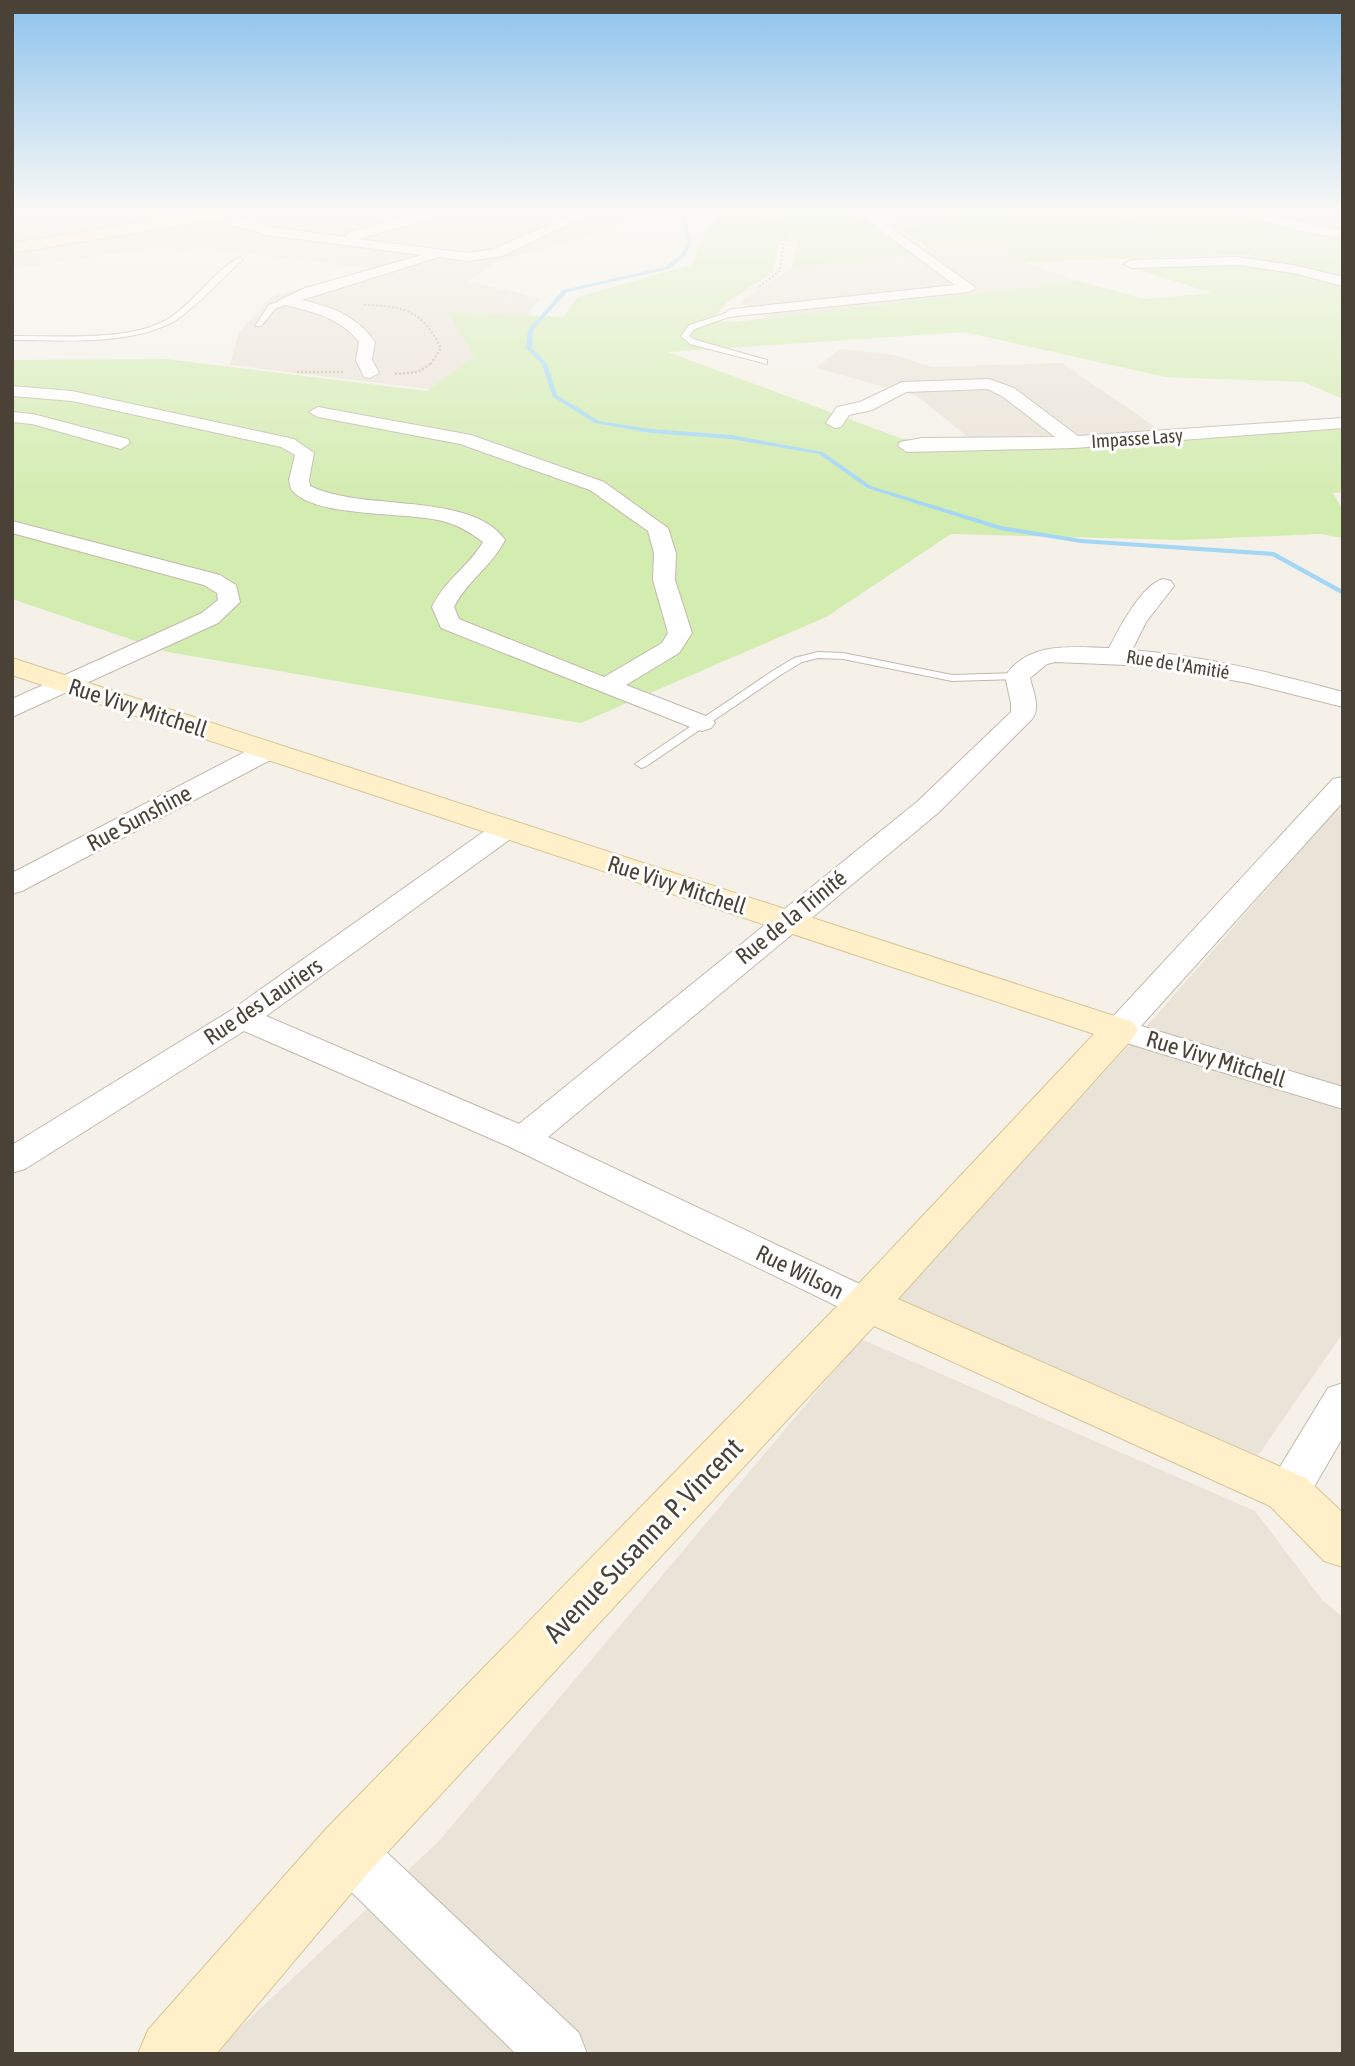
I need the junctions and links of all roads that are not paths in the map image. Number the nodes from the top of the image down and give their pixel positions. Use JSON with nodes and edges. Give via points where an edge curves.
{"nodes":[{"id":1,"x":184,"y":309,"type":"edge"},
{"id":2,"x":270,"y":309,"type":"edge"},
{"id":3,"x":320,"y":309,"type":"edge"},
{"id":4,"x":775,"y":309,"type":"edge"},
{"id":5,"x":733,"y":314,"type":"joint"},
{"id":6,"x":258,"y":324,"type":"dead end"},
{"id":7,"x":13,"y":337,"type":"edge"},
{"id":8,"x":764,"y":362,"type":"dead end"},
{"id":9,"x":370,"y":373,"type":"dead end"},
{"id":10,"x":12,"y":391,"type":"edge"},
{"id":11,"x":318,"y":412,"type":"dead end"},
{"id":12,"x":12,"y":417,"type":"edge"},
{"id":13,"x":835,"y":423,"type":"dead end"},
{"id":14,"x":1343,"y":423,"type":"edge"},
{"id":15,"x":1074,"y":442,"type":"junction"},
{"id":16,"x":121,"y":443,"type":"dead end"},
{"id":17,"x":907,"y":446,"type":"dead end"},
{"id":18,"x":12,"y":527,"type":"edge"},
{"id":19,"x":1163,"y":586,"type":"dead end"},
{"id":20,"x":1118,"y":654,"type":"junction"},
{"id":21,"x":12,"y":666,"type":"edge"},
{"id":22,"x":1017,"y":676,"type":"junction"},
{"id":23,"x":65,"y":685,"type":"junction"},
{"id":24,"x":606,"y":686,"type":"junction"},
{"id":25,"x":1343,"y":700,"type":"edge"},
{"id":26,"x":12,"y":709,"type":"edge"},
{"id":27,"x":702,"y":723,"type":"junction"},
{"id":28,"x":267,"y":751,"type":"junction"},
{"id":29,"x":640,"y":764,"type":"dead end"},
{"id":30,"x":1343,"y":785,"type":"edge"},
{"id":31,"x":506,"y":829,"type":"junction"},
{"id":32,"x":12,"y":885,"type":"edge"},
{"id":33,"x":786,"y":920,"type":"junction"},
{"id":34,"x":242,"y":1018,"type":"junction"},
{"id":35,"x":1119,"y":1030,"type":"junction"},
{"id":36,"x":1343,"y":1098,"type":"edge"},
{"id":37,"x":523,"y":1139,"type":"junction"},
{"id":38,"x":12,"y":1161,"type":"edge"},
{"id":39,"x":867,"y":1304,"type":"junction"},
{"id":40,"x":1343,"y":1399,"type":"edge"},
{"id":41,"x":1288,"y":1492,"type":"junction"},
{"id":42,"x":1343,"y":1546,"type":"edge"},
{"id":43,"x":347,"y":1851,"type":"junction"},
{"id":44,"x":172,"y":2054,"type":"edge"},
{"id":45,"x":558,"y":2054,"type":"edge"}],
"edges":[{"from":1,"to":7,"type":"lane","via":[[161,325],[105,336]]},
{"from":2,"to":6,"type":"lane"},
{"from":3,"to":9,"type":"street","via":[[347,320],[360,331],[367,342],[364,360]]},
{"from":4,"to":5,"type":"street"},
{"from":5,"to":8,"type":"lane","via":[[692,327],[685,336]]},
{"from":10,"to":24,"type":"street","via":[[72,396],[287,443],[304,453],[301,489],[327,500],[451,517],[482,528],[494,540],[487,556],[446,598],[443,607],[449,624]]},
{"from":11,"to":24,"type":"street","via":[[464,439],[597,486],[658,528],[665,553],[664,580],[680,633],[671,648]]},
{"from":12,"to":16,"type":"street"},
{"from":13,"to":15,"type":"street","name":"Impasse Lasy","via":[[843,411],[866,406],[898,388],[989,384],[1008,392]]},
{"from":14,"to":15,"type":"street","name":"Impasse Lasy"},
{"from":15,"to":17,"type":"street"},
{"from":18,"to":23,"type":"street","via":[[212,580],[228,590],[229,602],[219,612]]},
{"from":19,"to":20,"type":"street","via":[[1135,620]]},
{"from":20,"to":22,"type":"street","name":"Rue de l'Amitié","via":[[1039,658]]},
{"from":20,"to":25,"type":"street","name":"Rue de l'Amitié","via":[[1166,658]]},
{"from":21,"to":23,"type":"street","name":"Rue Vivy Mitchell"},
{"from":22,"to":27,"type":"lane","via":[[951,678],[818,655],[798,660]]},
{"from":22,"to":33,"type":"street","name":"Rue de la Trinité","via":[[1023,714],[928,807]]},
{"from":23,"to":26,"type":"street"},
{"from":23,"to":28,"type":"street","name":"Rue Vivy Mitchell"},
{"from":24,"to":27,"type":"street"},
{"from":27,"to":29,"type":"lane"},
{"from":28,"to":31,"type":"street","name":"Rue Vivy Mitchell"},
{"from":28,"to":32,"type":"street","name":"Rue Sunshine"},
{"from":30,"to":35,"type":"street"},
{"from":31,"to":33,"type":"street","name":"Rue Vivy Mitchell"},
{"from":31,"to":34,"type":"street","name":"Rue des Lauriers"},
{"from":33,"to":35,"type":"street","name":"Rue Vivy Mitchell"},
{"from":33,"to":37,"type":"street","name":"Rue de la Trinité"},
{"from":34,"to":37,"type":"street","name":"Rue Wilson"},
{"from":34,"to":38,"type":"street","name":"Rue des Lauriers"},
{"from":35,"to":36,"type":"street","name":"Rue Vivy Mitchell"},
{"from":35,"to":39,"type":"street","name":"Avenue Susanna P. Vincent"},
{"from":37,"to":39,"type":"street","name":"Rue Wilson"},
{"from":39,"to":41,"type":"street","name":"Rue Wilson"},
{"from":39,"to":43,"type":"street","name":"Avenue Susanna P. Vincent"},
{"from":40,"to":41,"type":"street"},
{"from":41,"to":42,"type":"street","name":"Rue Wilson"},
{"from":43,"to":44,"type":"street","name":"Avenue Susanna P. Vincent"},
{"from":43,"to":45,"type":"street"}]}
